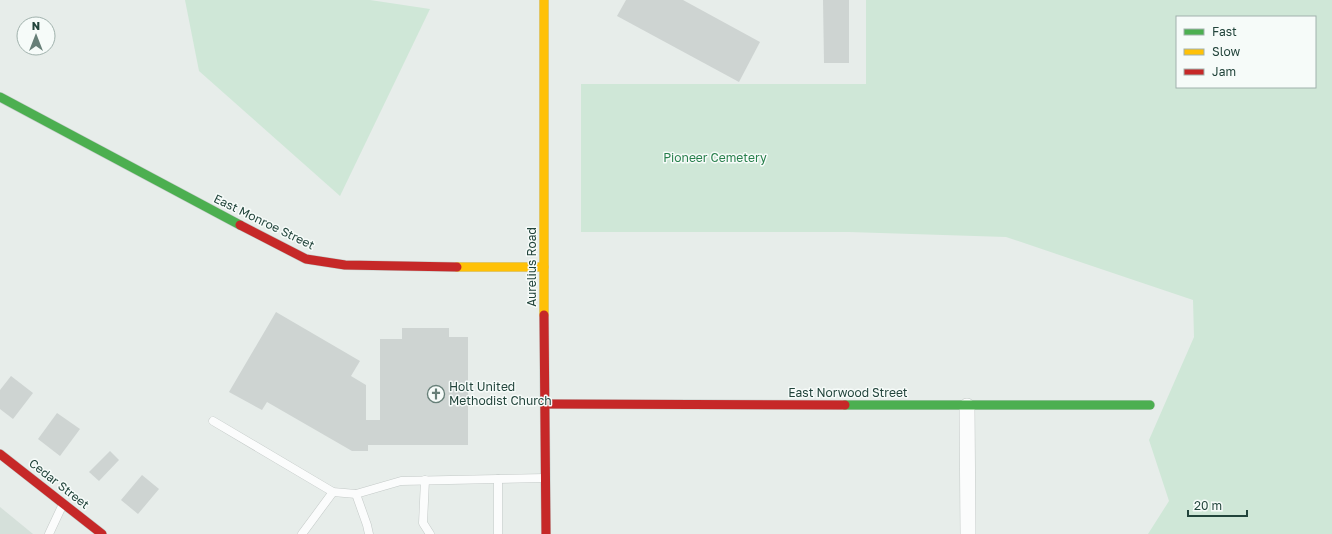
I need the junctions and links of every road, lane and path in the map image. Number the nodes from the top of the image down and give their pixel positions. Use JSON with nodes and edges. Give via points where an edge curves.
{"nodes":[{"id":1,"x":544,"y":0,"type":"edge"},
{"id":2,"x":0,"y":97,"type":"edge"},
{"id":3,"x":544,"y":267,"type":"junction"},
{"id":4,"x":546,"y":404,"type":"junction"},
{"id":5,"x":1150,"y":405,"type":"dead end"},
{"id":6,"x":967,"y":406,"type":"junction"},
{"id":7,"x":213,"y":421,"type":"dead end"},
{"id":8,"x":0,"y":454,"type":"edge"},
{"id":9,"x":546,"y":478,"type":"junction"},
{"id":10,"x":498,"y":479,"type":"junction"},
{"id":11,"x":425,"y":480,"type":"junction"},
{"id":12,"x":333,"y":492,"type":"junction"},
{"id":13,"x":356,"y":494,"type":"junction"},
{"id":14,"x":63,"y":503,"type":"junction"},
{"id":15,"x":49,"y":534,"type":"edge"},
{"id":16,"x":102,"y":534,"type":"edge"},
{"id":17,"x":302,"y":534,"type":"edge"},
{"id":18,"x":369,"y":534,"type":"edge"},
{"id":19,"x":430,"y":534,"type":"edge"},
{"id":20,"x":498,"y":534,"type":"edge"},
{"id":21,"x":546,"y":534,"type":"edge"},
{"id":22,"x":968,"y":534,"type":"edge"}],
"edges":[{"from":1,"to":3,"type":"street","name":"Aurelius Road"},
{"from":2,"to":3,"type":"street","name":"East Monroe Street","via":[[306,259],[345,265],[397,267]]},
{"from":3,"to":4,"type":"street","name":"Aurelius Road"},
{"from":4,"to":6,"type":"street","name":"East Norwood Street"},
{"from":4,"to":9,"type":"street","name":"Aurelius Road"},
{"from":5,"to":6,"type":"street","name":"East Norwood Street"},
{"from":6,"to":22,"type":"street"},
{"from":7,"to":12,"type":"lane"},
{"from":8,"to":14,"type":"street","name":"Cedar Street"},
{"from":9,"to":10,"type":"lane"},
{"from":9,"to":21,"type":"street","name":"Aurelius Road"},
{"from":10,"to":11,"type":"lane"},
{"from":10,"to":20,"type":"lane"},
{"from":11,"to":13,"type":"lane","via":[[401,481]]},
{"from":11,"to":19,"type":"lane","via":[[423,523]]},
{"from":12,"to":13,"type":"lane"},
{"from":12,"to":17,"type":"lane"},
{"from":13,"to":18,"type":"lane"},
{"from":14,"to":15,"type":"lane"},
{"from":14,"to":16,"type":"street","name":"Cedar Street"}]}
